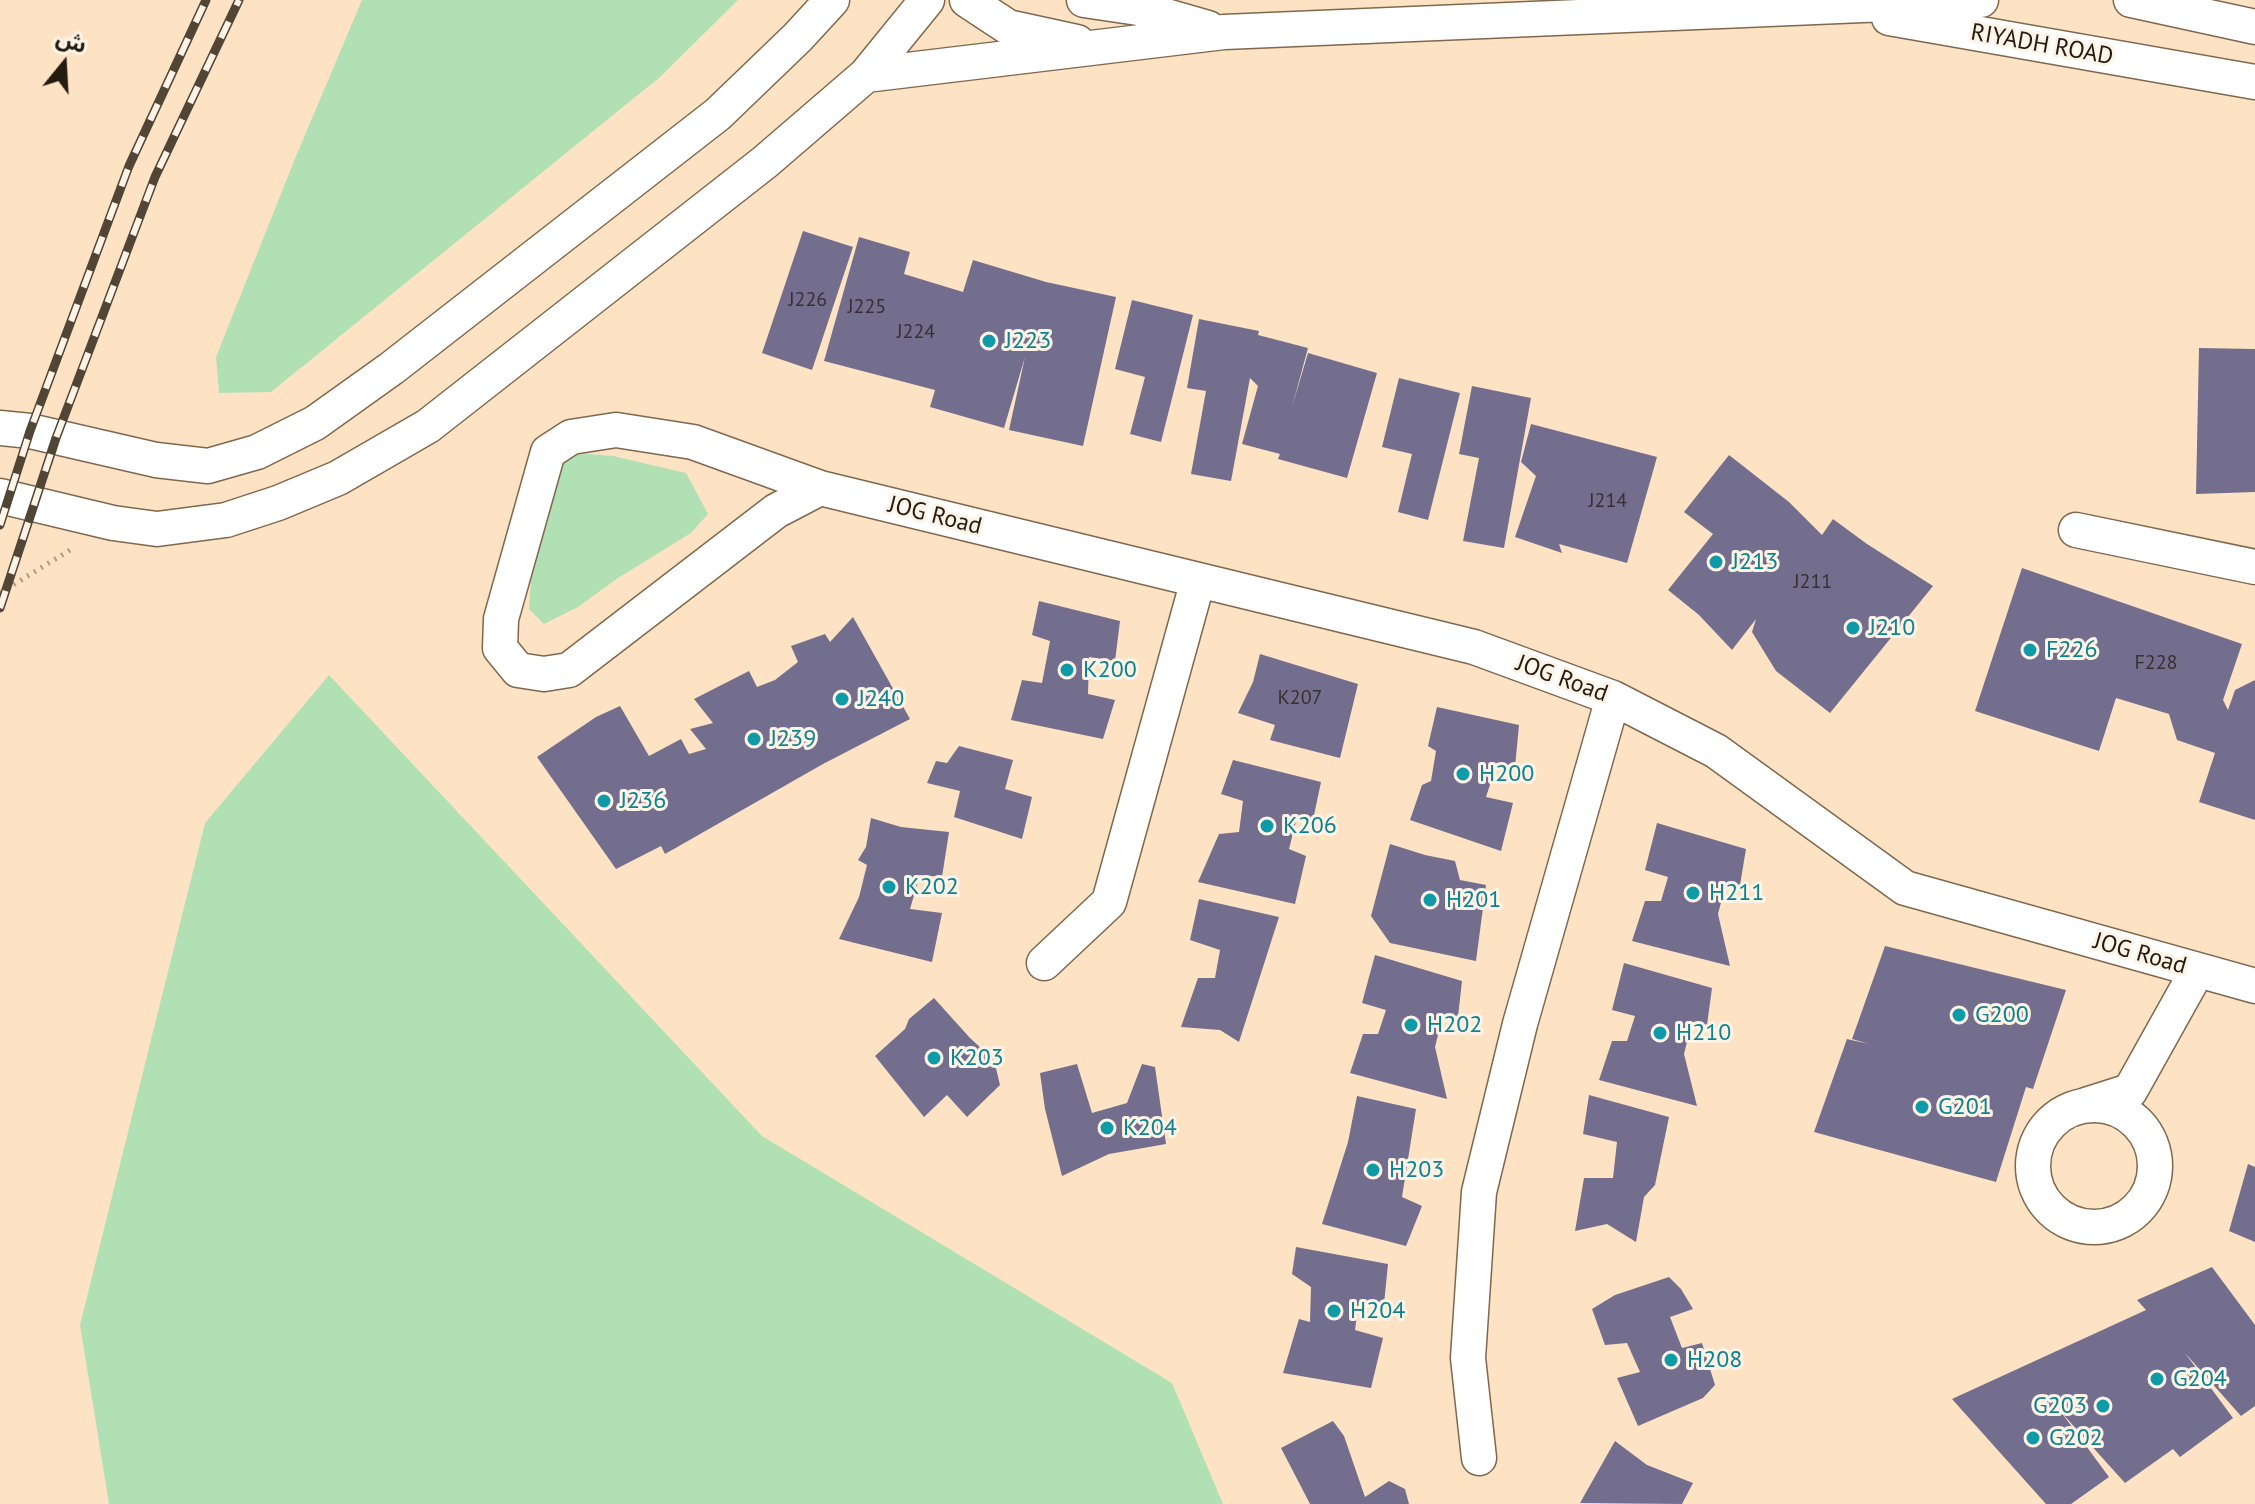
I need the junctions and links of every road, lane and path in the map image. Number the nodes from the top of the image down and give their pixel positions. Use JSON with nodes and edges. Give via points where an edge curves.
{"nodes":[{"id":1,"x":832,"y":0,"type":"edge"},
{"id":2,"x":927,"y":0,"type":"edge"},
{"id":3,"x":967,"y":0,"type":"edge"},
{"id":4,"x":1084,"y":0,"type":"edge"},
{"id":5,"x":1981,"y":0,"type":"edge"},
{"id":6,"x":2131,"y":0,"type":"edge"},
{"id":7,"x":1134,"y":4,"type":"edge"},
{"id":8,"x":1829,"y":8,"type":"junction"},
{"id":9,"x":2255,"y":27,"type":"edge"},
{"id":10,"x":1224,"y":32,"type":"junction"},
{"id":11,"x":1100,"y":47,"type":"junction"},
{"id":12,"x":866,"y":75,"type":"junction"},
{"id":13,"x":2255,"y":82,"type":"edge"},
{"id":14,"x":0,"y":428,"type":"edge"},
{"id":15,"x":820,"y":488,"type":"junction"},
{"id":16,"x":0,"y":496,"type":"edge"},
{"id":17,"x":113,"y":523,"type":"junction"},
{"id":18,"x":2076,"y":530,"type":"dead end"},
{"id":19,"x":2255,"y":567,"type":"edge"},
{"id":20,"x":1198,"y":580,"type":"junction"},
{"id":21,"x":0,"y":593,"type":"edge"},
{"id":22,"x":1613,"y":698,"type":"junction"},
{"id":23,"x":1044,"y":963,"type":"dead end"},
{"id":24,"x":2197,"y":971,"type":"junction"},
{"id":25,"x":2255,"y":986,"type":"edge"},
{"id":26,"x":2075,"y":1108,"type":"dead end"},
{"id":27,"x":1479,"y":1458,"type":"dead end"}],
"edges":[{"from":1,"to":14,"type":"street","via":[[718,114],[315,423],[257,452],[208,466]]},
{"from":2,"to":12,"type":"street"},
{"from":3,"to":11,"type":"street","via":[[1008,27]]},
{"from":4,"to":7,"type":"street"},
{"from":5,"to":8,"type":"street"},
{"from":6,"to":9,"type":"street"},
{"from":7,"to":10,"type":"street"},
{"from":8,"to":10,"type":"street"},
{"from":8,"to":13,"type":"street","name":"RIYADH ROAD"},
{"from":10,"to":11,"type":"street"},
{"from":11,"to":12,"type":"street"},
{"from":12,"to":17,"type":"street","via":[[765,162],[428,426],[338,478],[226,520],[157,529]]},
{"from":15,"to":15,"type":"street","name":"JOG Road","via":[[693,442],[616,430],[571,437],[548,452],[501,619],[500,648],[518,670],[569,670],[776,511]]},
{"from":15,"to":20,"type":"street","name":"JOG Road"},
{"from":16,"to":17,"type":"street"},
{"from":17,"to":21,"type":"path"},
{"from":18,"to":19,"type":"street"},
{"from":20,"to":22,"type":"street","name":"JOG Road","via":[[1474,647]]},
{"from":20,"to":23,"type":"street","via":[[1109,902]]},
{"from":22,"to":24,"type":"street","name":"JOG Road","via":[[1716,751],[1905,888]]},
{"from":22,"to":27,"type":"street","via":[[1520,1024],[1479,1192],[1468,1358]]},
{"from":24,"to":25,"type":"street","name":"JOG Road"},
{"from":24,"to":26,"type":"street","via":[[2130,1091]]}]}
